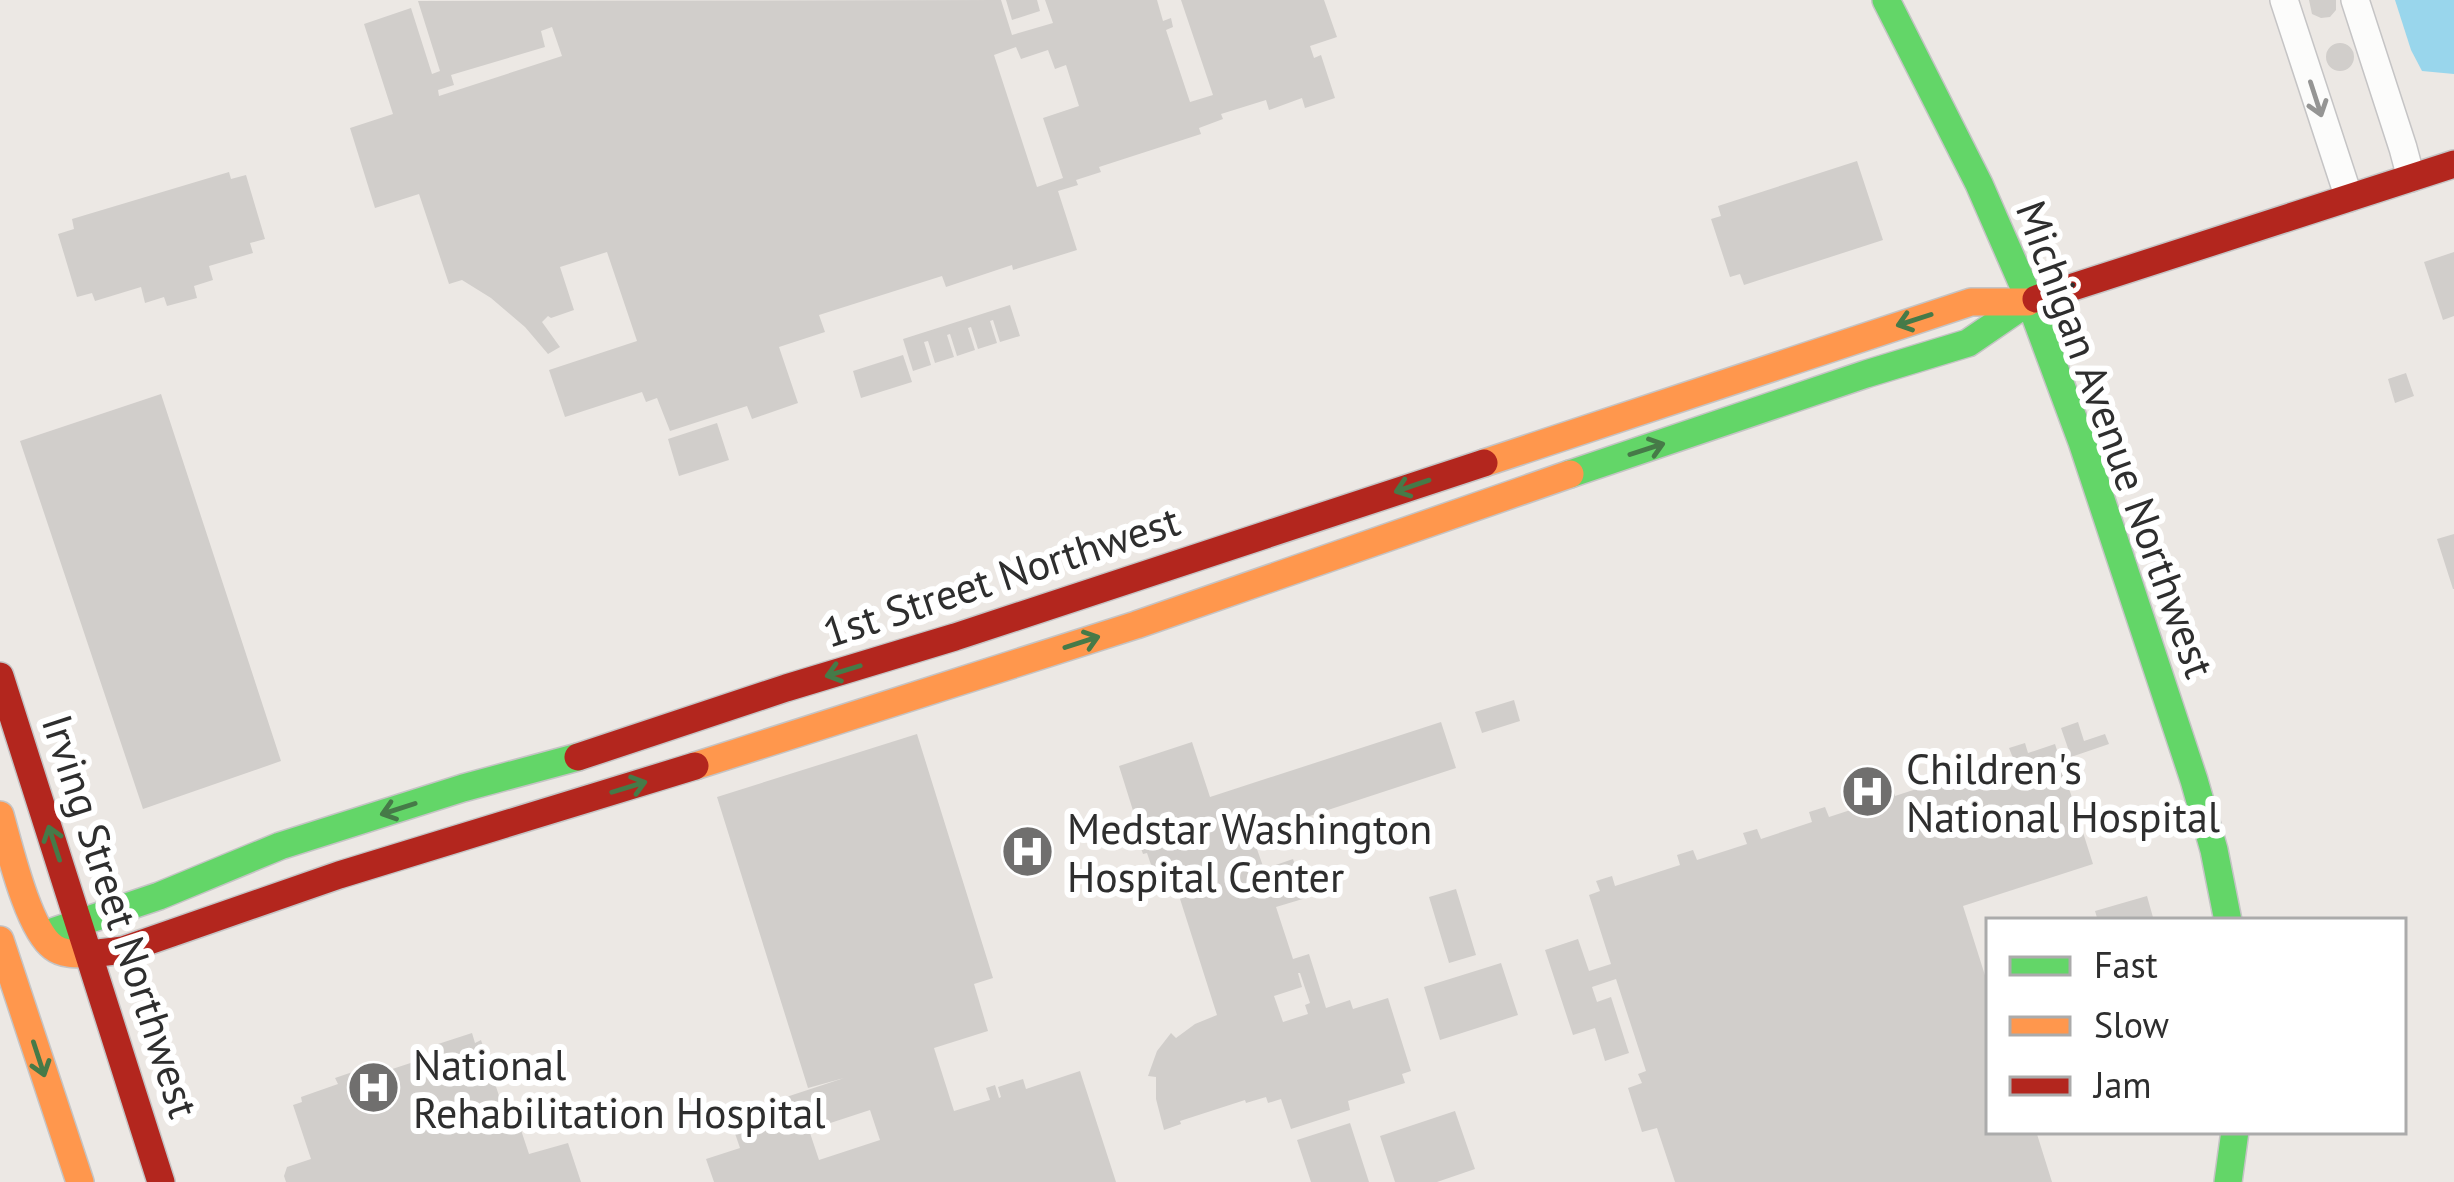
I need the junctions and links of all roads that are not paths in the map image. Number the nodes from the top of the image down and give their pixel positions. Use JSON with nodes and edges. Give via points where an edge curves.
{"nodes":[{"id":1,"x":1886,"y":0,"type":"edge"},
{"id":2,"x":2284,"y":0,"type":"edge"},
{"id":3,"x":2355,"y":0,"type":"edge"},
{"id":4,"x":2454,"y":164,"type":"edge"},
{"id":5,"x":2410,"y":178,"type":"junction"},
{"id":6,"x":2349,"y":198,"type":"junction"},
{"id":7,"x":2028,"y":302,"type":"junction"},
{"id":8,"x":0,"y":676,"type":"edge"},
{"id":9,"x":0,"y":815,"type":"edge"},
{"id":10,"x":2227,"y":918,"type":"edge"},
{"id":11,"x":80,"y":922,"type":"junction"},
{"id":12,"x":42,"y":935,"type":"junction"},
{"id":13,"x":1,"y":944,"type":"edge"},
{"id":14,"x":90,"y":954,"type":"junction"},
{"id":15,"x":2235,"y":1134,"type":"edge"},
{"id":16,"x":80,"y":1182,"type":"edge"},
{"id":17,"x":161,"y":1182,"type":"edge"},
{"id":18,"x":2228,"y":1182,"type":"edge"}],
"edges":[{"from":1,"to":7,"type":"street","name":"Michigan Avenue Northwest"},
{"from":2,"to":6,"type":"street","one_way":true},
{"from":3,"to":5,"type":"street"},
{"from":4,"to":5,"type":"street","name":"1st Street Northwest"},
{"from":5,"to":6,"type":"street","name":"1st Street Northwest"},
{"from":6,"to":7,"type":"street","name":"1st Street Northwest"},
{"from":7,"to":10,"type":"street","name":"Michigan Avenue Northwest","via":[[2193,781]]},
{"from":7,"to":11,"type":"street","name":"1st Street Northwest","one_way":true,"via":[[1971,302],[975,631],[280,846]]},
{"from":14,"to":7,"type":"street","name":"1st Street Northwest","one_way":true,"via":[[123,950],[1136,625],[1968,343]]},
{"from":11,"to":8,"type":"street","name":"Irving Street Northwest","one_way":true},
{"from":9,"to":12,"type":"street"},
{"from":11,"to":12,"type":"street","name":"1st Street Northwest"},
{"from":11,"to":14,"type":"street","name":"Irving Street Northwest"},
{"from":12,"to":13,"type":"street","name":"1st Street Northwest"},
{"from":12,"to":14,"type":"street","via":[[57,950]]},
{"from":13,"to":16,"type":"street","one_way":true},
{"from":14,"to":17,"type":"street","name":"Irving Street Northwest"},
{"from":15,"to":18,"type":"street"}]}
